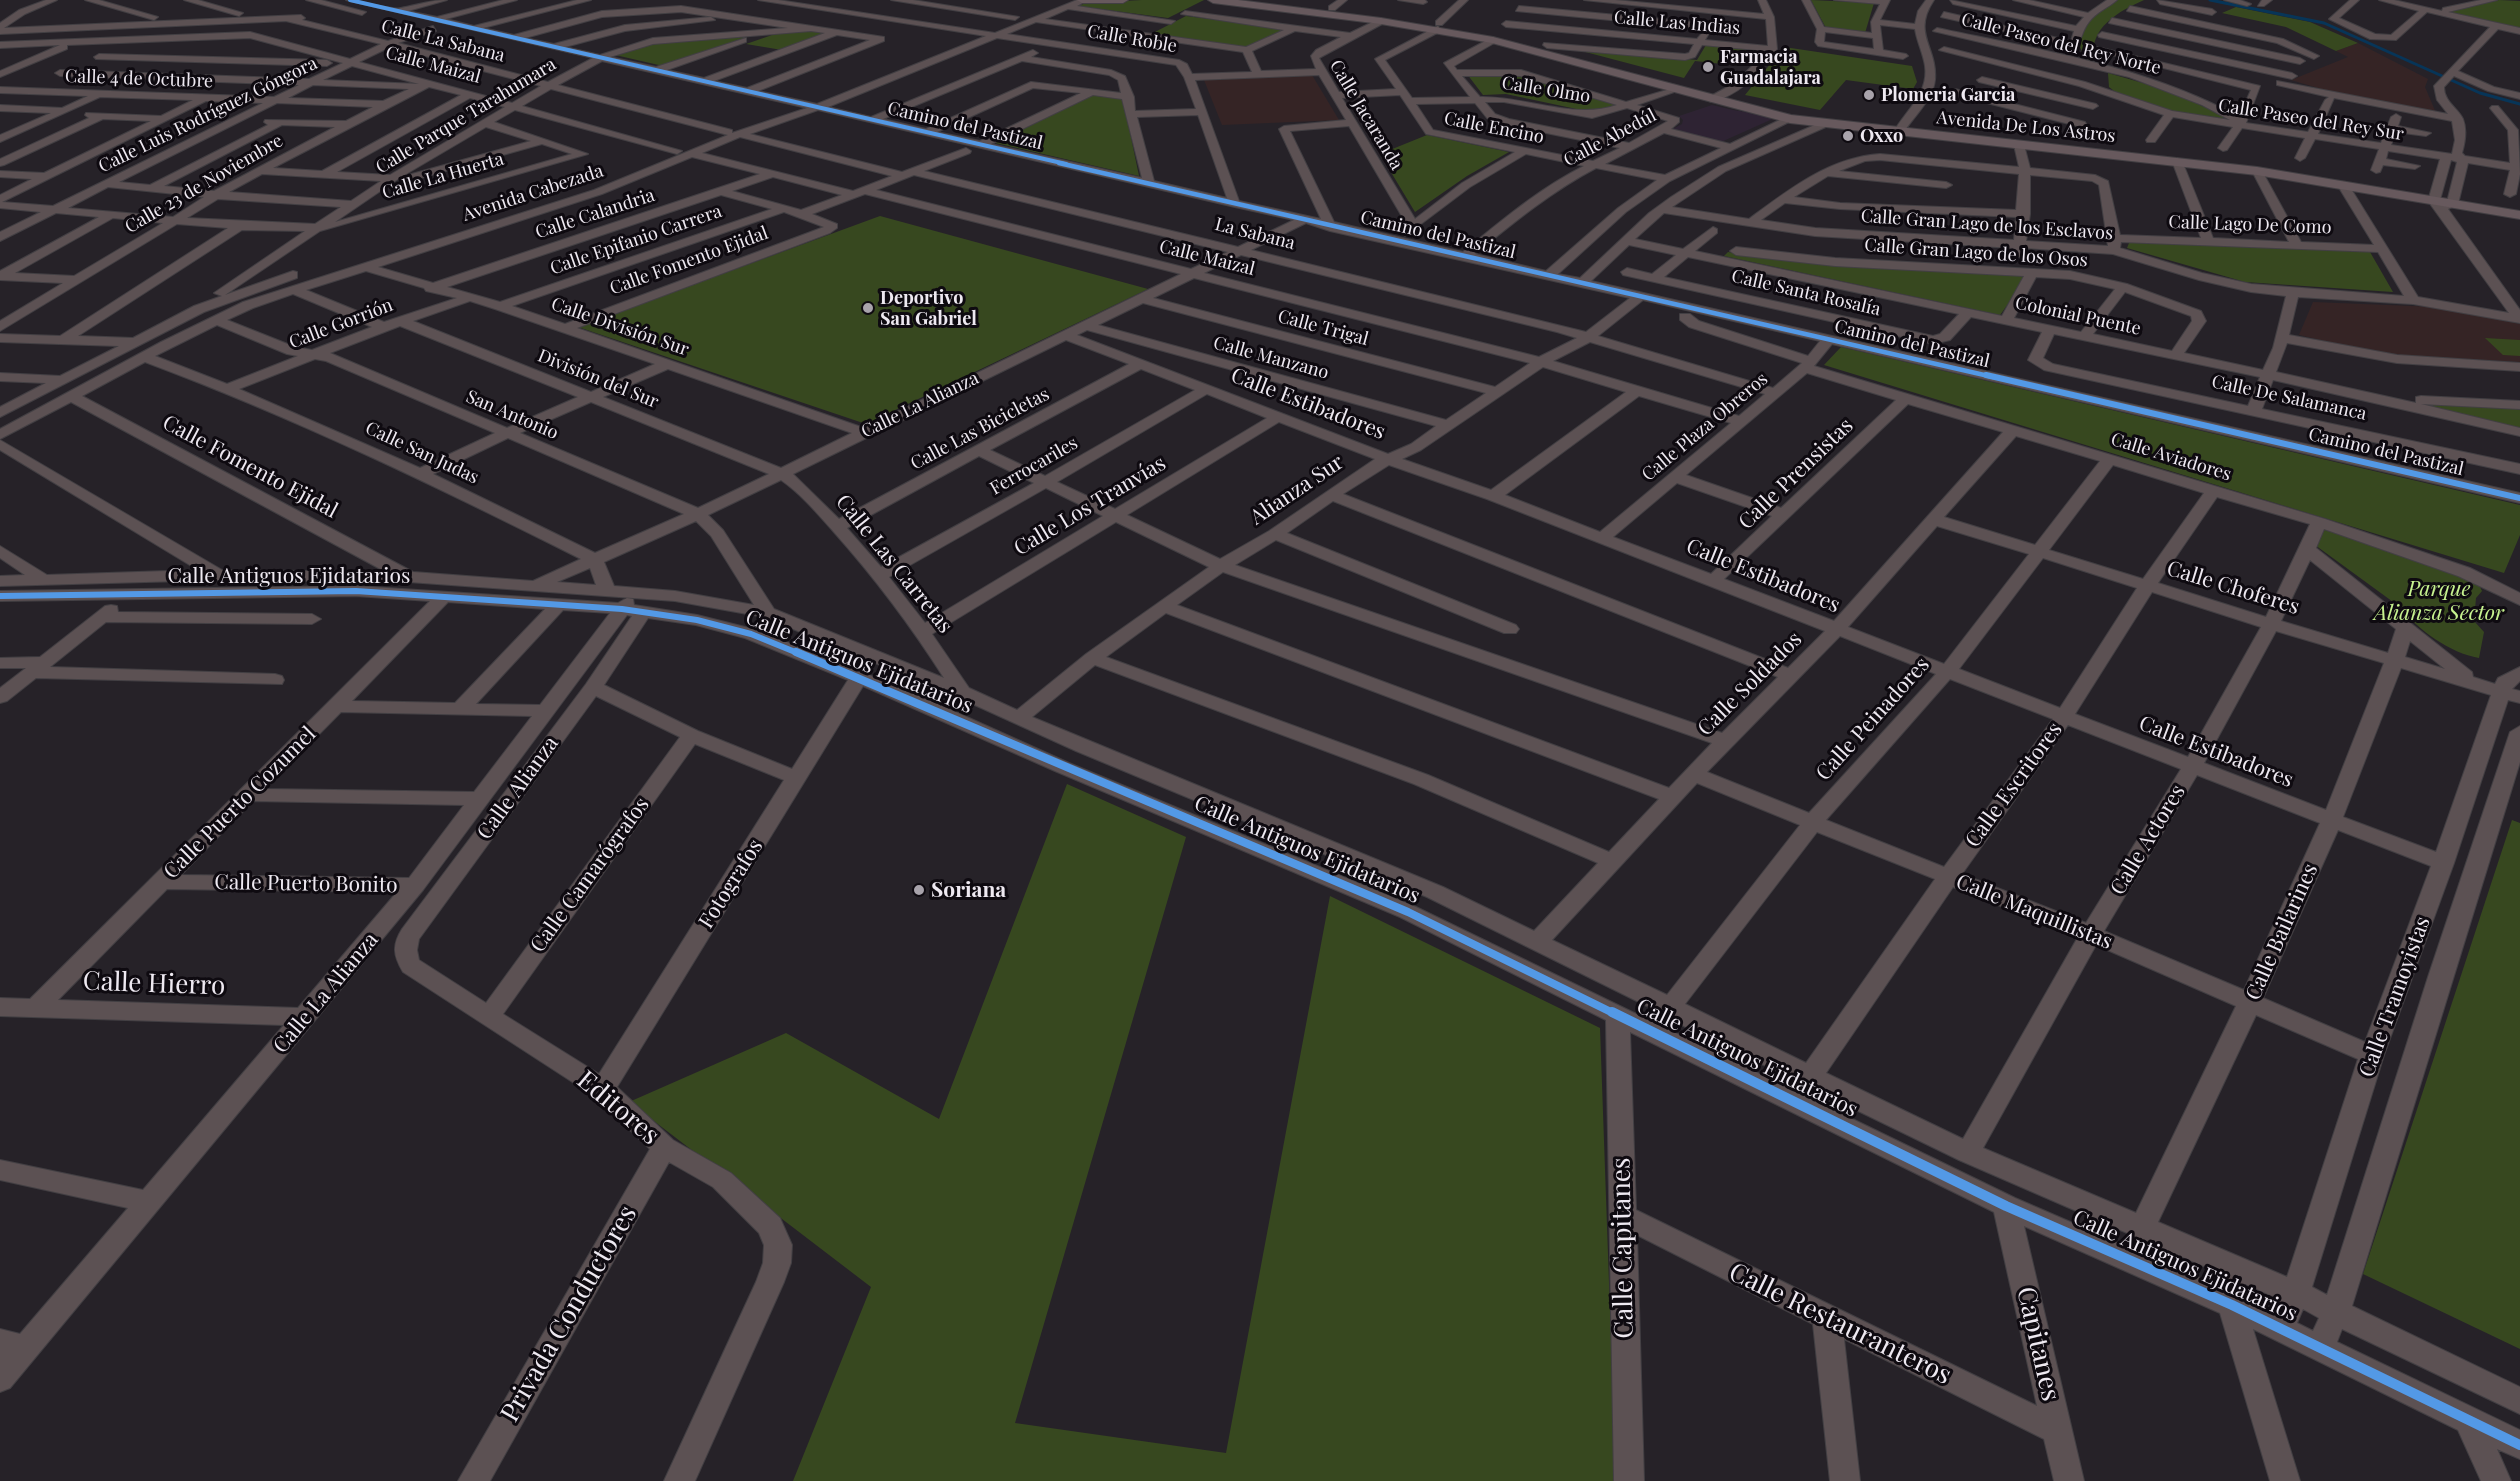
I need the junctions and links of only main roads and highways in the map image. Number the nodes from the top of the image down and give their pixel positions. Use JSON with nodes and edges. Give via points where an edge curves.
{"nodes":[{"id":1,"x":1083,"y":0,"type":"edge"},
{"id":2,"x":1123,"y":0,"type":"edge"},
{"id":3,"x":1213,"y":0,"type":"edge"},
{"id":4,"x":1269,"y":0,"type":"edge"},
{"id":5,"x":1410,"y":22,"type":"junction"},
{"id":6,"x":1494,"y":37,"type":"junction"},
{"id":7,"x":1899,"y":129,"type":"junction"},
{"id":8,"x":2445,"y":199,"type":"junction"},
{"id":9,"x":2515,"y":199,"type":"edge"},
{"id":10,"x":2520,"y":215,"type":"edge"}],
"edges":[{"from":1,"to":2,"type":"main road"},
{"from":3,"to":5,"type":"main road","name":"Avenida De Los Astros"},
{"from":4,"to":5,"type":"main road","name":"Avenida De Los Astros"},
{"from":5,"to":6,"type":"main road","name":"Avenida De Los Astros"},
{"from":6,"to":7,"type":"main road","name":"Avenida De Los Astros","via":[[1547,45],[1726,95]]},
{"from":6,"to":7,"type":"main road","name":"Avenida De Los Astros","via":[[1790,118]]},
{"from":7,"to":8,"type":"main road","name":"Avenida De Los Astros","via":[[2257,171]]},
{"from":7,"to":8,"type":"main road","name":"Avenida De Los Astros","via":[[2168,151]]},
{"from":8,"to":9,"type":"main road","name":"Avenida De Los Astros"},
{"from":8,"to":10,"type":"main road","name":"Avenida De Los Astros"}]}
